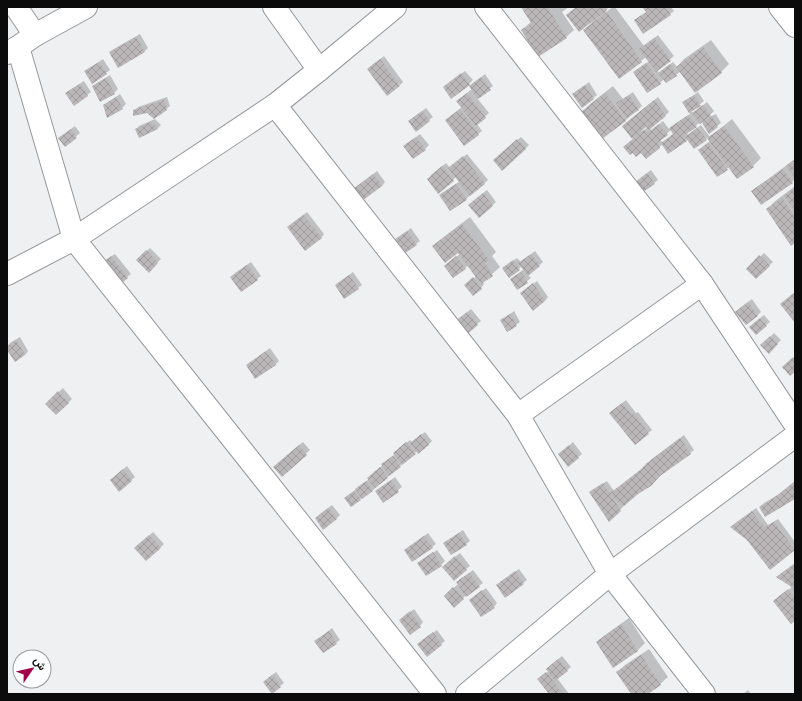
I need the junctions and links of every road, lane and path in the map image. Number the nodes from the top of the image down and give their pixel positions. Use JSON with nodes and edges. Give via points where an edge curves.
{"nodes":[{"id":1,"x":16,"y":7,"type":"edge"},
{"id":2,"x":86,"y":7,"type":"edge"},
{"id":3,"x":274,"y":7,"type":"edge"},
{"id":4,"x":395,"y":7,"type":"edge"},
{"id":5,"x":486,"y":7,"type":"edge"},
{"id":6,"x":780,"y":7,"type":"edge"},
{"id":7,"x":795,"y":26,"type":"edge"},
{"id":8,"x":20,"y":45,"type":"edge"},
{"id":9,"x":319,"y":70,"type":"junction"},
{"id":10,"x":275,"y":104,"type":"junction"},
{"id":11,"x":74,"y":239,"type":"junction"},
{"id":12,"x":7,"y":274,"type":"edge"},
{"id":13,"x":702,"y":284,"type":"junction"},
{"id":14,"x":518,"y":415,"type":"junction"},
{"id":15,"x":795,"y":424,"type":"edge"},
{"id":16,"x":795,"y":436,"type":"edge"},
{"id":17,"x":610,"y":574,"type":"junction"},
{"id":18,"x":435,"y":694,"type":"edge"},
{"id":19,"x":467,"y":694,"type":"edge"},
{"id":20,"x":704,"y":694,"type":"edge"}],
"edges":[{"from":1,"to":8,"type":"street"},
{"from":2,"to":8,"type":"street"},
{"from":3,"to":9,"type":"street"},
{"from":4,"to":9,"type":"street"},
{"from":5,"to":13,"type":"street"},
{"from":6,"to":7,"type":"street"},
{"from":8,"to":11,"type":"street"},
{"from":9,"to":10,"type":"street"},
{"from":10,"to":11,"type":"street"},
{"from":10,"to":14,"type":"street"},
{"from":11,"to":12,"type":"street"},
{"from":11,"to":18,"type":"street"},
{"from":13,"to":14,"type":"street"},
{"from":13,"to":15,"type":"street"},
{"from":14,"to":17,"type":"street"},
{"from":16,"to":17,"type":"street"},
{"from":17,"to":19,"type":"street"},
{"from":17,"to":20,"type":"street"}]}
